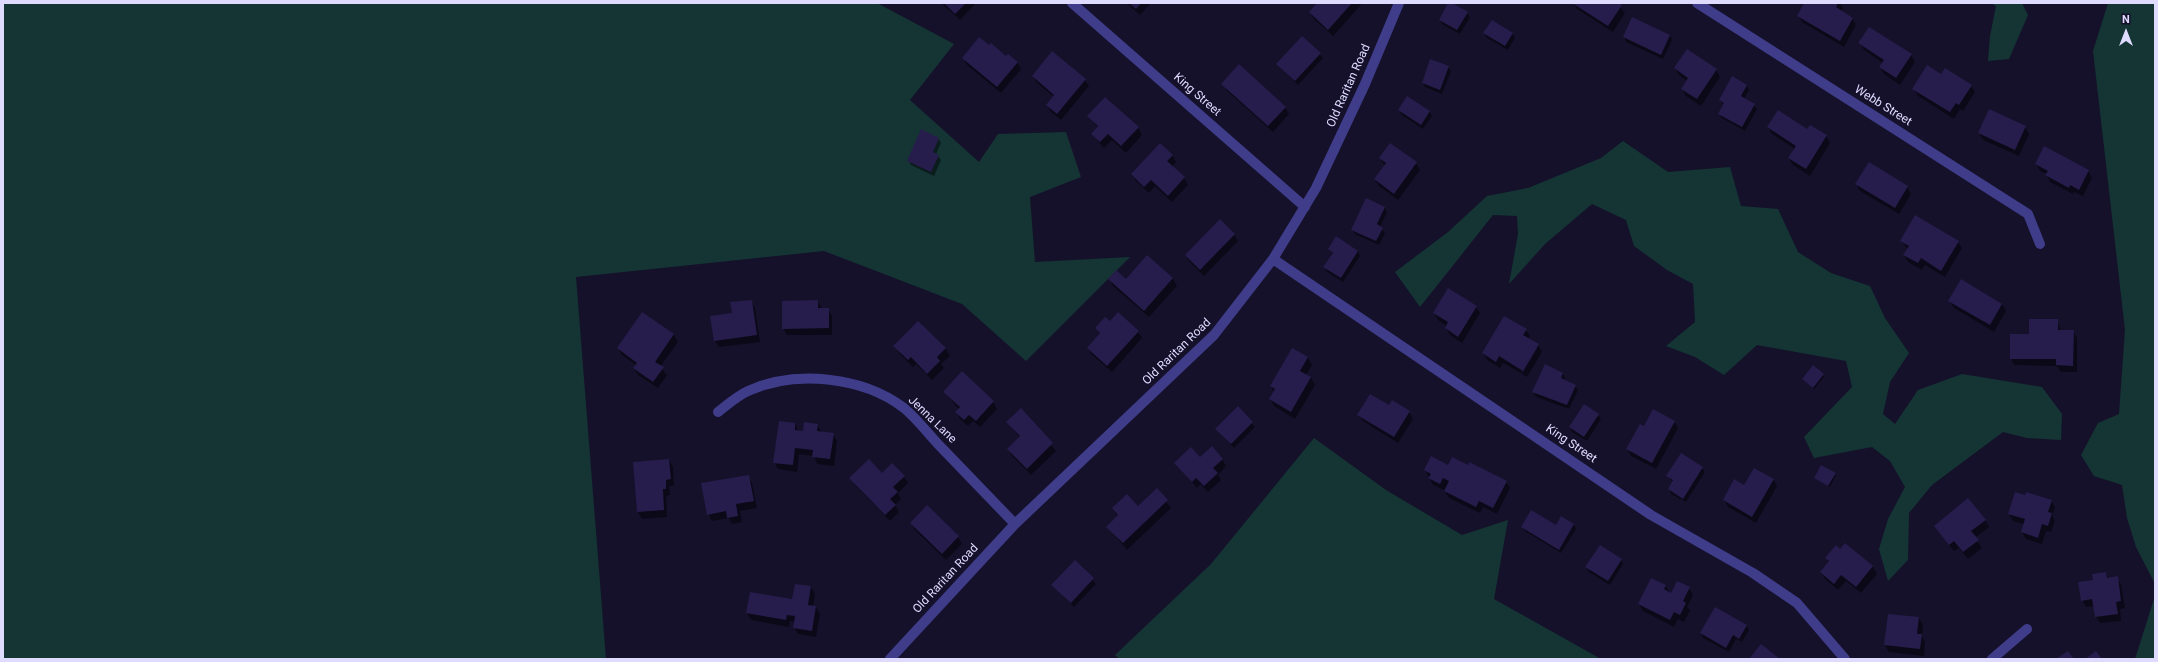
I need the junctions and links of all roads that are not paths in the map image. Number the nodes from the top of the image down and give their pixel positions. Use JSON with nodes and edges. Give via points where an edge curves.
{"nodes":[{"id":1,"x":1072,"y":3,"type":"edge"},
{"id":2,"x":1399,"y":3,"type":"edge"},
{"id":3,"x":1697,"y":3,"type":"edge"},
{"id":4,"x":1305,"y":207,"type":"junction"},
{"id":5,"x":2040,"y":244,"type":"dead end"},
{"id":6,"x":1273,"y":259,"type":"junction"},
{"id":7,"x":718,"y":412,"type":"dead end"},
{"id":8,"x":1015,"y":524,"type":"junction"},
{"id":9,"x":2027,"y":629,"type":"dead end"},
{"id":10,"x":890,"y":659,"type":"edge"},
{"id":11,"x":1845,"y":659,"type":"edge"},
{"id":12,"x":1992,"y":659,"type":"edge"}],
"edges":[{"from":1,"to":4,"type":"street","name":"King Street"},
{"from":2,"to":4,"type":"street","name":"Old Raritan Road","via":[[1365,84]]},
{"from":3,"to":5,"type":"street","name":"Webb Street","via":[[2028,214]]},
{"from":4,"to":6,"type":"street","name":"Old Raritan Road"},
{"from":6,"to":8,"type":"street","name":"Old Raritan Road","via":[[1214,336]]},
{"from":6,"to":11,"type":"street","name":"King Street","via":[[1651,515],[1753,573],[1797,603]]},
{"from":7,"to":8,"type":"street","name":"Jenna Lane","via":[[747,392],[779,382],[825,380],[865,388],[904,408]]},
{"from":8,"to":10,"type":"street","name":"Old Raritan Road"},
{"from":9,"to":12,"type":"street"}]}
